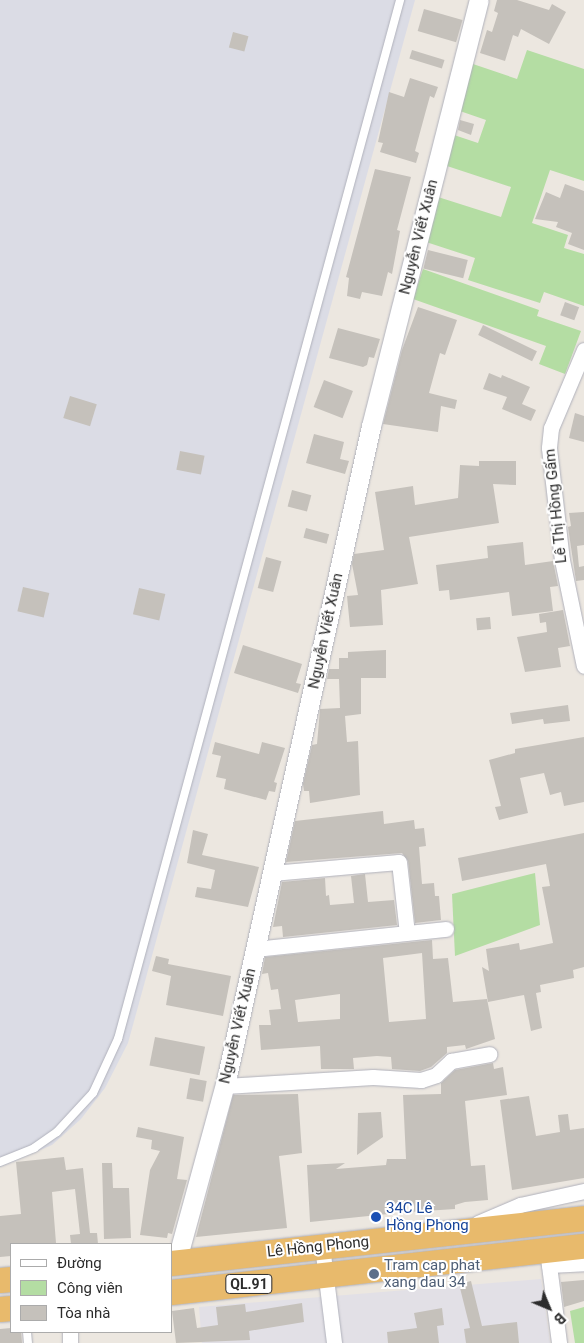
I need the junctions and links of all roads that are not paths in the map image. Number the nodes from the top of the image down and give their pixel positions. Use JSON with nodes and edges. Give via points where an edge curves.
{"nodes":[{"id":1,"x":400,"y":0,"type":"edge"},
{"id":2,"x":479,"y":0,"type":"edge"},
{"id":3,"x":584,"y":350,"type":"edge"},
{"id":4,"x":584,"y":666,"type":"edge"},
{"id":5,"x":272,"y":873,"type":"junction"},
{"id":6,"x":446,"y":929,"type":"dead end"},
{"id":7,"x":407,"y":933,"type":"junction"},
{"id":8,"x":255,"y":949,"type":"junction"},
{"id":9,"x":489,"y":1054,"type":"dead end"},
{"id":10,"x":225,"y":1086,"type":"junction"},
{"id":11,"x":0,"y":1162,"type":"edge"},
{"id":12,"x":584,"y":1192,"type":"edge"},
{"id":13,"x":579,"y":1218,"type":"edge"},
{"id":14,"x":461,"y":1230,"type":"junction"},
{"id":15,"x":322,"y":1246,"type":"junction"},
{"id":16,"x":583,"y":1252,"type":"edge"},
{"id":17,"x":548,"y":1257,"type":"junction"},
{"id":18,"x":174,"y":1263,"type":"edge"},
{"id":19,"x":326,"y":1275,"type":"junction"},
{"id":20,"x":172,"y":1292,"type":"edge"},
{"id":21,"x":334,"y":1343,"type":"edge"},
{"id":22,"x":559,"y":1343,"type":"edge"}],
"edges":[{"from":1,"to":11,"type":"lane","via":[[118,1039],[93,1093],[57,1132],[34,1148]]},
{"from":2,"to":5,"type":"street","name":"Nguyễn Viết Xuân","via":[[371,426]]},
{"from":3,"to":4,"type":"street","name":"Lê Thị Hồng Gấm","via":[[551,428],[549,448],[562,560]]},
{"from":5,"to":7,"type":"street","via":[[399,862]]},
{"from":5,"to":8,"type":"street","name":"Nguyễn Viết Xuân"},
{"from":6,"to":7,"type":"street"},
{"from":7,"to":8,"type":"street"},
{"from":8,"to":10,"type":"street","name":"Nguyễn Viết Xuân"},
{"from":9,"to":10,"type":"street","via":[[451,1061],[436,1074],[421,1080],[373,1078]]},
{"from":10,"to":18,"type":"street","name":"Nguyễn Viết Xuân"},
{"from":12,"to":14,"type":"street","via":[[520,1205]]},
{"from":13,"to":14,"type":"highway","name":"Lê Hồng Phong","number":"QL.91"},
{"from":14,"to":15,"type":"highway","name":"Lê Hồng Phong","number":"QL.91"},
{"from":15,"to":18,"type":"highway","name":"Lê Hồng Phong","number":"QL.91"},
{"from":15,"to":19,"type":"street"},
{"from":16,"to":17,"type":"highway","name":"Lê Hồng Phong","number":"QL.91"},
{"from":17,"to":19,"type":"highway","name":"Lê Hồng Phong","number":"QL.91"},
{"from":17,"to":22,"type":"street"},
{"from":19,"to":20,"type":"highway","name":"Lê Hồng Phong","number":"QL.91"},
{"from":19,"to":21,"type":"street"}]}
